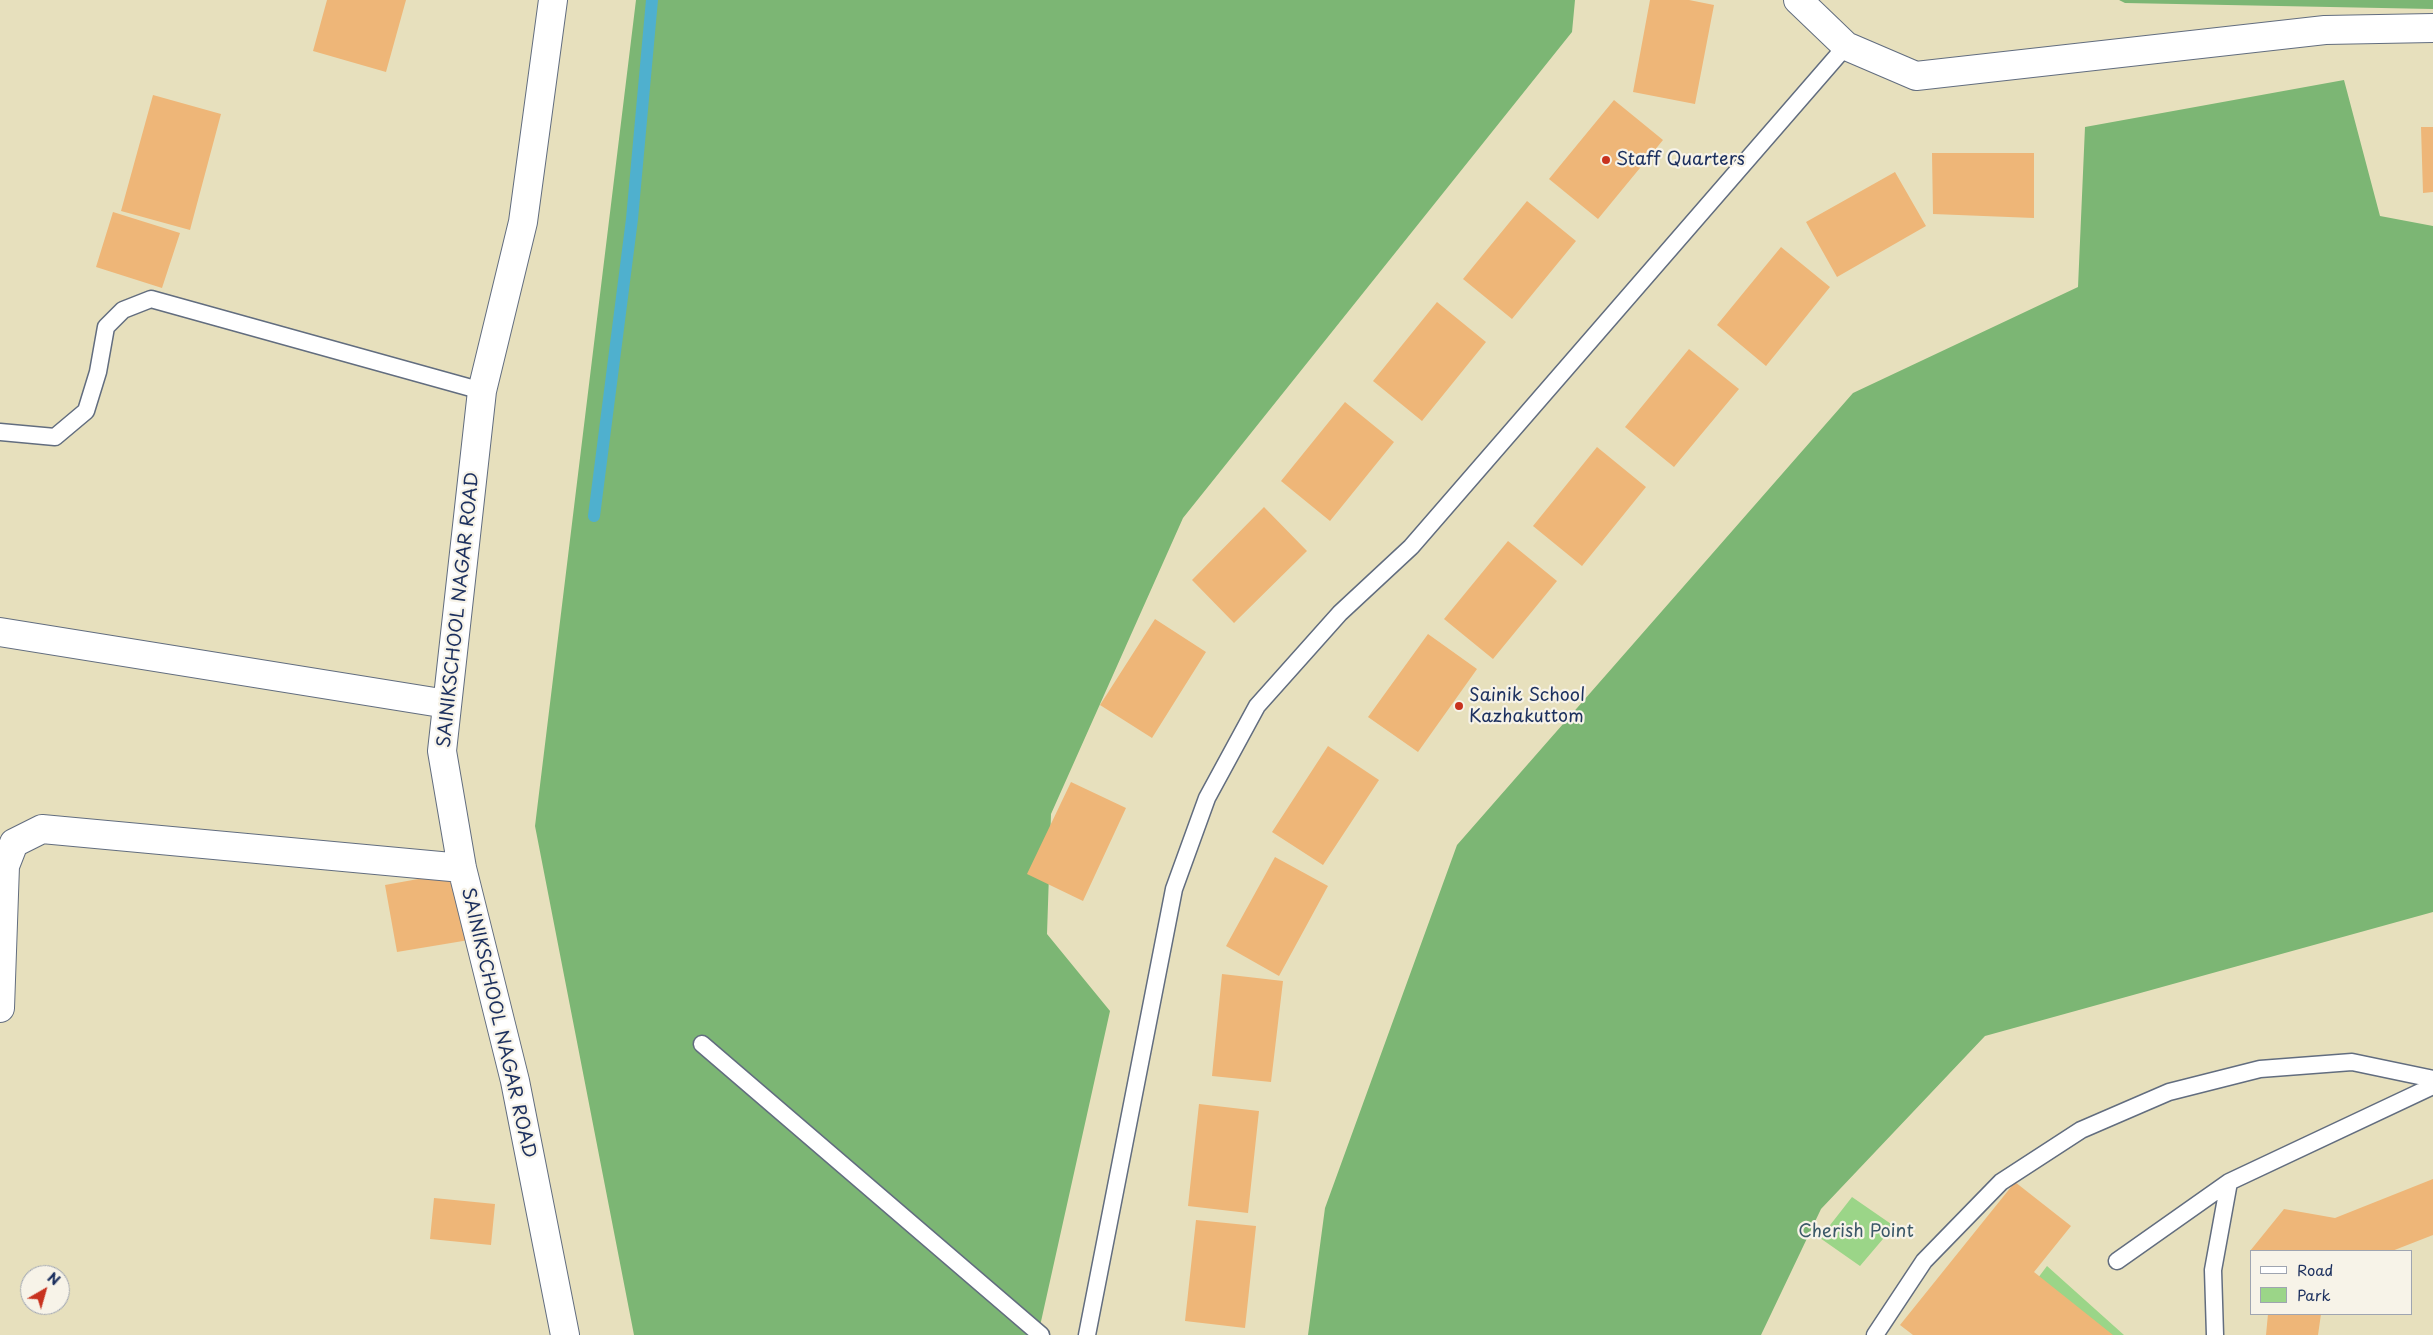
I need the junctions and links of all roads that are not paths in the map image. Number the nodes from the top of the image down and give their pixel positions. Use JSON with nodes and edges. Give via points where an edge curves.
{"nodes":[{"id":1,"x":554,"y":0,"type":"edge"},
{"id":2,"x":1798,"y":0,"type":"edge"},
{"id":3,"x":2433,"y":28,"type":"edge"},
{"id":4,"x":1846,"y":46,"type":"junction"},
{"id":5,"x":482,"y":391,"type":"junction"},
{"id":6,"x":0,"y":432,"type":"edge"},
{"id":7,"x":0,"y":632,"type":"edge"},
{"id":8,"x":447,"y":704,"type":"junction"},
{"id":9,"x":462,"y":868,"type":"junction"},
{"id":10,"x":0,"y":1008,"type":"edge"},
{"id":11,"x":702,"y":1044,"type":"dead end"},
{"id":12,"x":2433,"y":1079,"type":"edge"},
{"id":13,"x":2433,"y":1086,"type":"edge"},
{"id":14,"x":2229,"y":1182,"type":"junction"},
{"id":15,"x":2117,"y":1261,"type":"dead end"},
{"id":16,"x":565,"y":1335,"type":"edge"},
{"id":17,"x":1040,"y":1335,"type":"edge"},
{"id":18,"x":1087,"y":1335,"type":"edge"},
{"id":19,"x":1875,"y":1335,"type":"edge"},
{"id":20,"x":2215,"y":1335,"type":"edge"}],
"edges":[{"from":1,"to":5,"type":"street","name":"SAINIKSCHOOL NAGAR ROAD","via":[[523,222]]},
{"from":2,"to":4,"type":"street"},
{"from":3,"to":4,"type":"street","via":[[2325,30],[1916,76]]},
{"from":4,"to":18,"type":"lane","via":[[1411,546],[1340,613],[1257,706],[1207,798],[1174,889]]},
{"from":5,"to":6,"type":"lane","via":[[151,299],[123,310],[106,327],[98,372],[86,411],[55,437]]},
{"from":5,"to":8,"type":"street","name":"SAINIKSCHOOL NAGAR ROAD"},
{"from":7,"to":8,"type":"street"},
{"from":8,"to":9,"type":"street","name":"SAINIKSCHOOL NAGAR ROAD","via":[[442,751]]},
{"from":9,"to":10,"type":"street","via":[[42,829],[14,843],[5,866]]},
{"from":9,"to":16,"type":"street","name":"SAINIKSCHOOL NAGAR ROAD","via":[[516,1081]]},
{"from":11,"to":17,"type":"lane"},
{"from":12,"to":19,"type":"lane","via":[[2352,1062],[2260,1068],[2169,1092],[2081,1130],[2001,1182],[1924,1261]]},
{"from":13,"to":14,"type":"lane"},
{"from":14,"to":15,"type":"lane"},
{"from":14,"to":20,"type":"lane","via":[[2213,1270]]}]}
